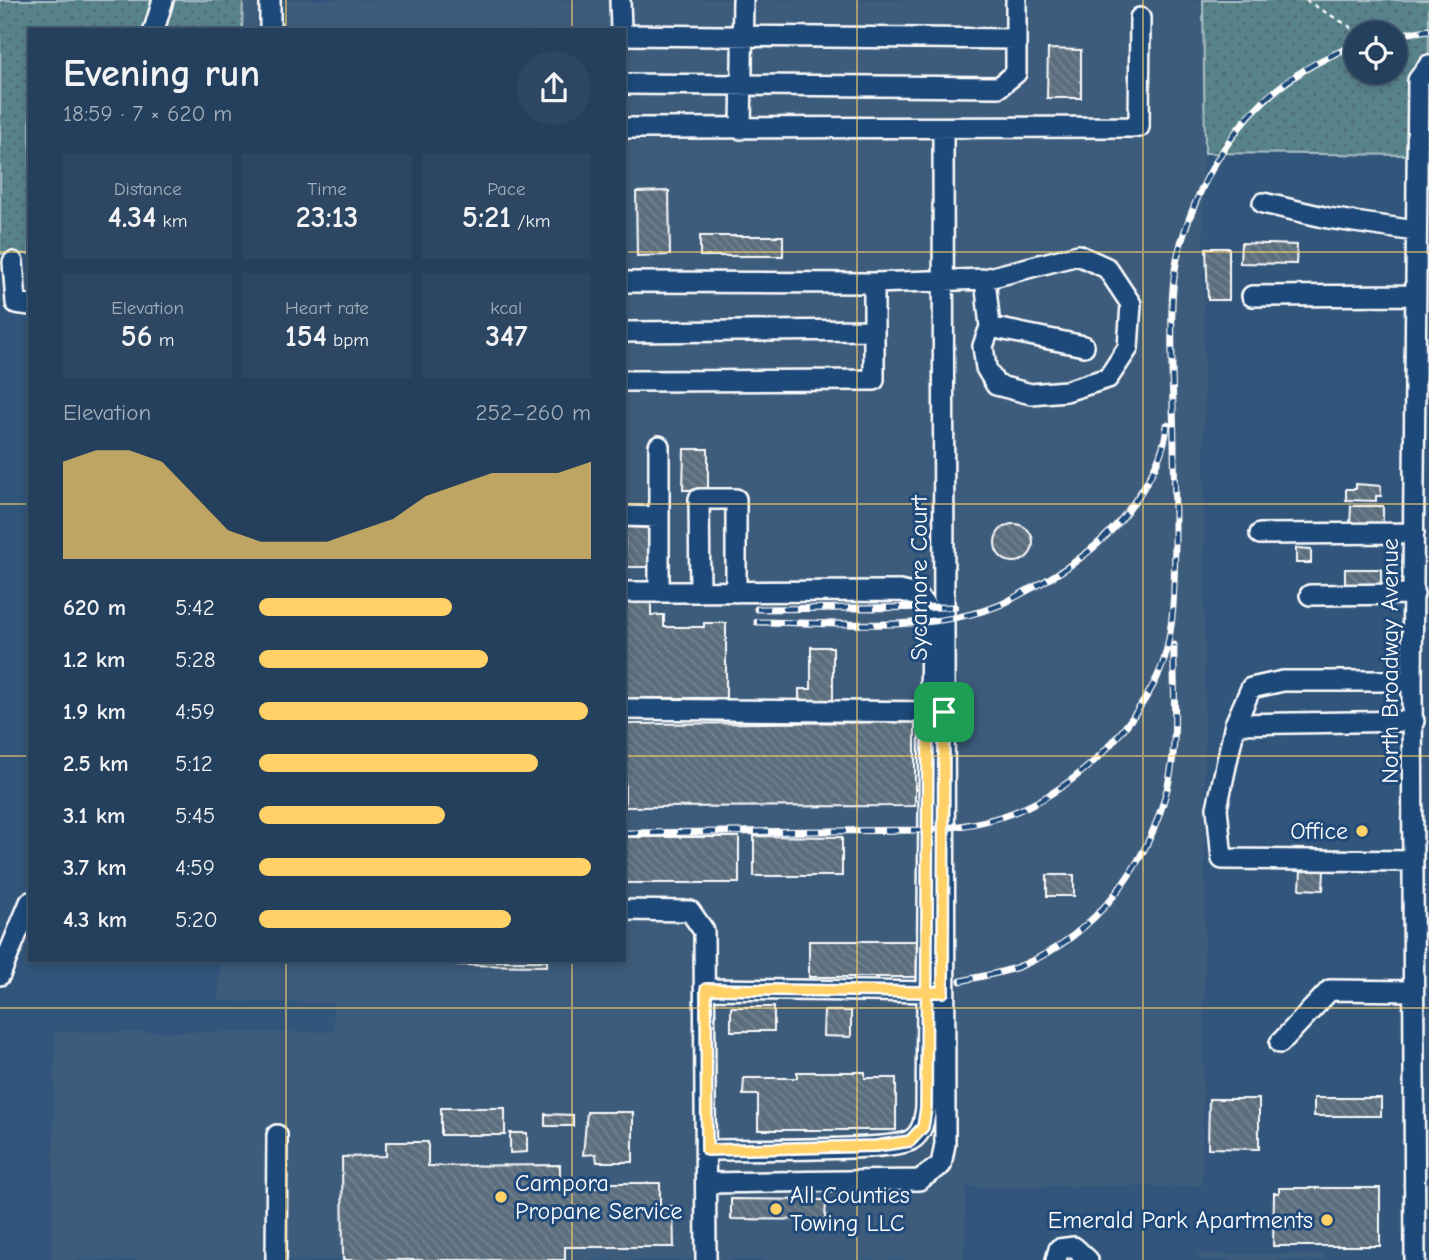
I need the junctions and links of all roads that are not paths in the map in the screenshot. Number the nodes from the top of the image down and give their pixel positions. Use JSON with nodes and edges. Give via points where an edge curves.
{"nodes":[{"id":1,"x":163,"y":0,"type":"edge"},
{"id":2,"x":270,"y":0,"type":"edge"},
{"id":3,"x":620,"y":0,"type":"edge"},
{"id":4,"x":743,"y":0,"type":"edge"},
{"id":5,"x":1016,"y":0,"type":"edge"},
{"id":6,"x":1140,"y":18,"type":"dead end"},
{"id":7,"x":155,"y":28,"type":"edge"},
{"id":8,"x":270,"y":28,"type":"edge"},
{"id":9,"x":621,"y":28,"type":"edge"},
{"id":10,"x":626,"y":35,"type":"edge"},
{"id":11,"x":742,"y":36,"type":"junction"},
{"id":12,"x":1016,"y":39,"type":"junction"},
{"id":13,"x":1429,"y":65,"type":"edge"},
{"id":14,"x":626,"y":84,"type":"edge"},
{"id":15,"x":742,"y":85,"type":"junction"},
{"id":16,"x":626,"y":128,"type":"edge"},
{"id":17,"x":741,"y":128,"type":"junction"},
{"id":18,"x":943,"y":129,"type":"junction"},
{"id":19,"x":1264,"y":204,"type":"dead end"},
{"id":20,"x":1415,"y":232,"type":"junction"},
{"id":21,"x":13,"y":262,"type":"dead end"},
{"id":22,"x":943,"y":279,"type":"junction"},
{"id":23,"x":985,"y":279,"type":"junction"},
{"id":24,"x":626,"y":282,"type":"edge"},
{"id":25,"x":874,"y":283,"type":"junction"},
{"id":26,"x":1413,"y":295,"type":"junction"},
{"id":27,"x":1252,"y":296,"type":"dead end"},
{"id":28,"x":28,"y":305,"type":"edge"},
{"id":29,"x":990,"y":327,"type":"junction"},
{"id":30,"x":874,"y":330,"type":"junction"},
{"id":31,"x":626,"y":332,"type":"edge"},
{"id":32,"x":1084,"y":346,"type":"dead end"},
{"id":33,"x":626,"y":381,"type":"edge"},
{"id":34,"x":659,"y":446,"type":"dead end"},
{"id":35,"x":1422,"y":487,"type":"edge"},
{"id":36,"x":626,"y":516,"type":"edge"},
{"id":37,"x":659,"y":517,"type":"junction"},
{"id":38,"x":1414,"y":533,"type":"junction"},
{"id":39,"x":1260,"y":534,"type":"dead end"},
{"id":40,"x":626,"y":592,"type":"edge"},
{"id":41,"x":659,"y":592,"type":"junction"},
{"id":42,"x":700,"y":592,"type":"junction"},
{"id":43,"x":736,"y":592,"type":"junction"},
{"id":44,"x":1414,"y":594,"type":"junction"},
{"id":45,"x":1310,"y":595,"type":"dead end"},
{"id":46,"x":1422,"y":657,"type":"edge"},
{"id":47,"x":1412,"y":681,"type":"junction"},
{"id":48,"x":626,"y":709,"type":"edge"},
{"id":49,"x":936,"y":712,"type":"junction"},
{"id":50,"x":1234,"y":724,"type":"junction"},
{"id":51,"x":1419,"y":727,"type":"edge"},
{"id":52,"x":1422,"y":779,"type":"edge"},
{"id":53,"x":1421,"y":834,"type":"edge"},
{"id":54,"x":1413,"y":861,"type":"junction"},
{"id":55,"x":28,"y":907,"type":"edge"},
{"id":56,"x":626,"y":910,"type":"edge"},
{"id":57,"x":0,"y":975,"type":"edge"},
{"id":58,"x":706,"y":989,"type":"junction"},
{"id":59,"x":1412,"y":991,"type":"junction"},
{"id":60,"x":935,"y":992,"type":"junction"},
{"id":61,"x":1280,"y":1043,"type":"dead end"},
{"id":62,"x":1422,"y":1106,"type":"edge"},
{"id":63,"x":277,"y":1135,"type":"dead end"},
{"id":64,"x":707,"y":1150,"type":"junction"},
{"id":65,"x":706,"y":1183,"type":"junction"},
{"id":66,"x":276,"y":1260,"type":"edge"},
{"id":67,"x":706,"y":1260,"type":"edge"},
{"id":68,"x":1056,"y":1260,"type":"edge"},
{"id":69,"x":1088,"y":1260,"type":"edge"},
{"id":70,"x":1415,"y":1260,"type":"edge"}],
"edges":[{"from":1,"to":7,"type":"street"},
{"from":2,"to":8,"type":"street"},
{"from":3,"to":9,"type":"street"},
{"from":4,"to":11,"type":"street"},
{"from":5,"to":12,"type":"street"},
{"from":6,"to":18,"type":"street","via":[[1139,127]]},
{"from":10,"to":11,"type":"street"},
{"from":11,"to":12,"type":"street"},
{"from":11,"to":15,"type":"street"},
{"from":12,"to":15,"type":"street","via":[[1016,73],[999,86]]},
{"from":13,"to":20,"type":"street","name":"North Broadway Avenue","via":[[1418,80]]},
{"from":14,"to":15,"type":"street"},
{"from":15,"to":17,"type":"street"},
{"from":16,"to":17,"type":"street"},
{"from":17,"to":18,"type":"street"},
{"from":18,"to":22,"type":"street","name":"Sycamore Court"},
{"from":19,"to":20,"type":"street"},
{"from":20,"to":26,"type":"street","name":"North Broadway Avenue"},
{"from":21,"to":28,"type":"street","via":[[16,303]]},
{"from":22,"to":23,"type":"street"},
{"from":22,"to":25,"type":"street"},
{"from":22,"to":49,"type":"street","name":"Sycamore Court"},
{"from":23,"to":29,"type":"street"},
{"from":23,"to":29,"type":"street","via":[[1078,256],[1107,268],[1131,304],[1128,348],[1108,378],[1066,391],[1031,394],[996,385],[986,368],[983,346]]},
{"from":24,"to":25,"type":"street"},
{"from":25,"to":30,"type":"street"},
{"from":26,"to":27,"type":"street"},
{"from":26,"to":35,"type":"street","name":"North Broadway Avenue"},
{"from":29,"to":32,"type":"street"},
{"from":30,"to":31,"type":"street"},
{"from":30,"to":33,"type":"street","via":[[874,380]]},
{"from":34,"to":37,"type":"street"},
{"from":35,"to":38,"type":"street","name":"North Broadway Avenue"},
{"from":36,"to":37,"type":"street"},
{"from":37,"to":41,"type":"street"},
{"from":38,"to":39,"type":"street"},
{"from":38,"to":44,"type":"street","name":"North Broadway Avenue"},
{"from":40,"to":41,"type":"street"},
{"from":41,"to":42,"type":"street"},
{"from":42,"to":43,"type":"street"},
{"from":42,"to":43,"type":"street","via":[[699,499],[736,499]]},
{"from":43,"to":49,"type":"street","via":[[913,593],[929,608]]},
{"from":44,"to":45,"type":"street"},
{"from":44,"to":46,"type":"street","name":"North Broadway Avenue"},
{"from":46,"to":47,"type":"street","name":"North Broadway Avenue"},
{"from":47,"to":50,"type":"street","via":[[1283,681],[1251,688]]},
{"from":47,"to":51,"type":"street","name":"North Broadway Avenue"},
{"from":48,"to":49,"type":"street"},
{"from":49,"to":60,"type":"street","name":"Sycamore Court"},
{"from":50,"to":51,"type":"street"},
{"from":50,"to":54,"type":"street","via":[[1217,808],[1222,859]]},
{"from":51,"to":52,"type":"street","name":"North Broadway Avenue"},
{"from":52,"to":53,"type":"street","name":"North Broadway Avenue"},
{"from":53,"to":54,"type":"street","name":"North Broadway Avenue"},
{"from":54,"to":59,"type":"street","name":"North Broadway Avenue"},
{"from":55,"to":57,"type":"street"},
{"from":56,"to":58,"type":"street","via":[[690,911],[704,931]]},
{"from":58,"to":60,"type":"street"},
{"from":58,"to":64,"type":"street"},
{"from":59,"to":61,"type":"street","via":[[1330,990]]},
{"from":59,"to":62,"type":"street","name":"North Broadway Avenue"},
{"from":60,"to":64,"type":"street","via":[[923,1127],[910,1141]]},
{"from":60,"to":65,"type":"street","name":"Sycamore Court","via":[[945,1144],[941,1164],[919,1180]]},
{"from":62,"to":70,"type":"street","name":"North Broadway Avenue"},
{"from":63,"to":66,"type":"street"},
{"from":64,"to":65,"type":"street"},
{"from":65,"to":67,"type":"street"},
{"from":68,"to":69,"type":"street","via":[[1059,1249],[1074,1247]]}]}
